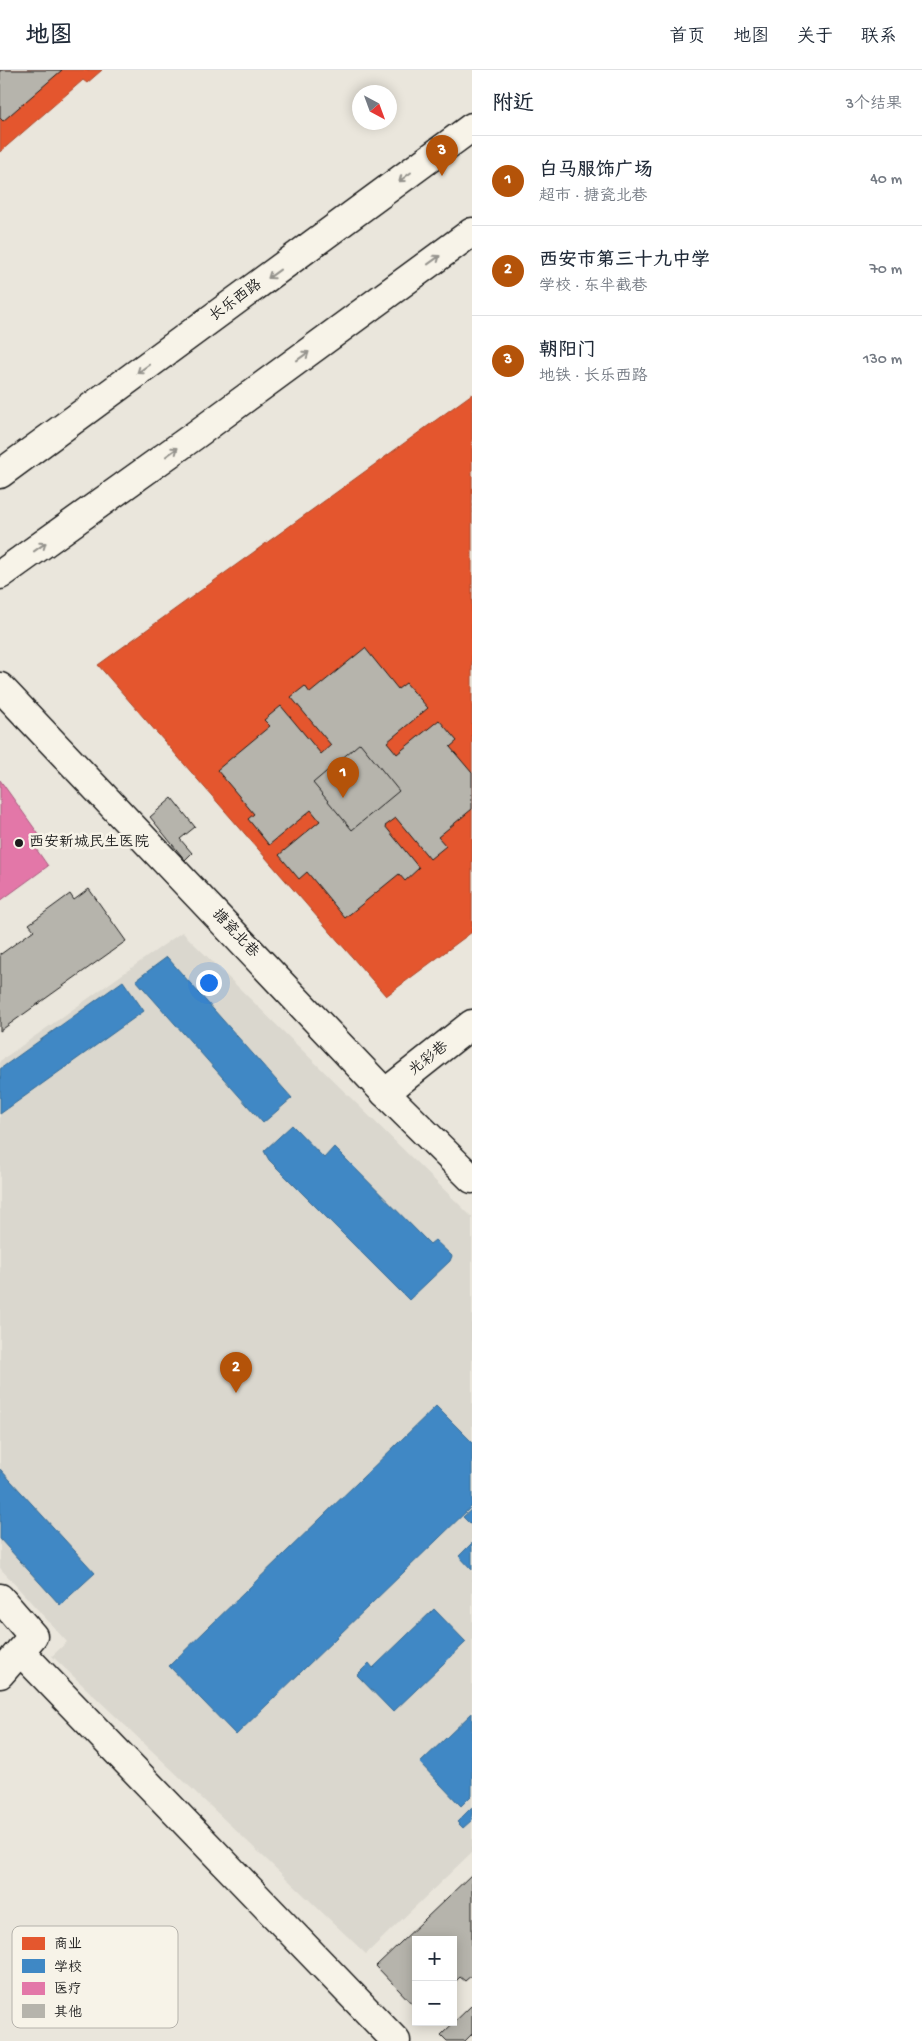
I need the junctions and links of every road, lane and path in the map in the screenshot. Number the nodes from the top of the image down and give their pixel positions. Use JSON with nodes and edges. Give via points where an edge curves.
{"nodes":[{"id":1,"x":472,"y":127,"type":"edge"},
{"id":2,"x":472,"y":232,"type":"edge"},
{"id":3,"x":0,"y":474,"type":"edge"},
{"id":4,"x":0,"y":575,"type":"edge"},
{"id":5,"x":0,"y":687,"type":"edge"},
{"id":6,"x":472,"y":1024,"type":"edge"},
{"id":7,"x":385,"y":1093,"type":"junction"},
{"id":8,"x":472,"y":1179,"type":"edge"},
{"id":9,"x":0,"y":1598,"type":"edge"},
{"id":10,"x":20,"y":1651,"type":"junction"},
{"id":11,"x":0,"y":1674,"type":"edge"},
{"id":12,"x":396,"y":2041,"type":"edge"}],
"edges":[{"from":1,"to":3,"type":"street","name":"长乐西路","one_way":true},
{"from":4,"to":2,"type":"street","one_way":true},
{"from":5,"to":7,"type":"street","name":"搪瓷北巷"},
{"from":6,"to":7,"type":"street","name":"光彩巷"},
{"from":7,"to":8,"type":"street","name":"搪瓷北巷"},
{"from":9,"to":10,"type":"street","via":[[33,1636]]},
{"from":10,"to":11,"type":"street"},
{"from":10,"to":12,"type":"street"}]}
